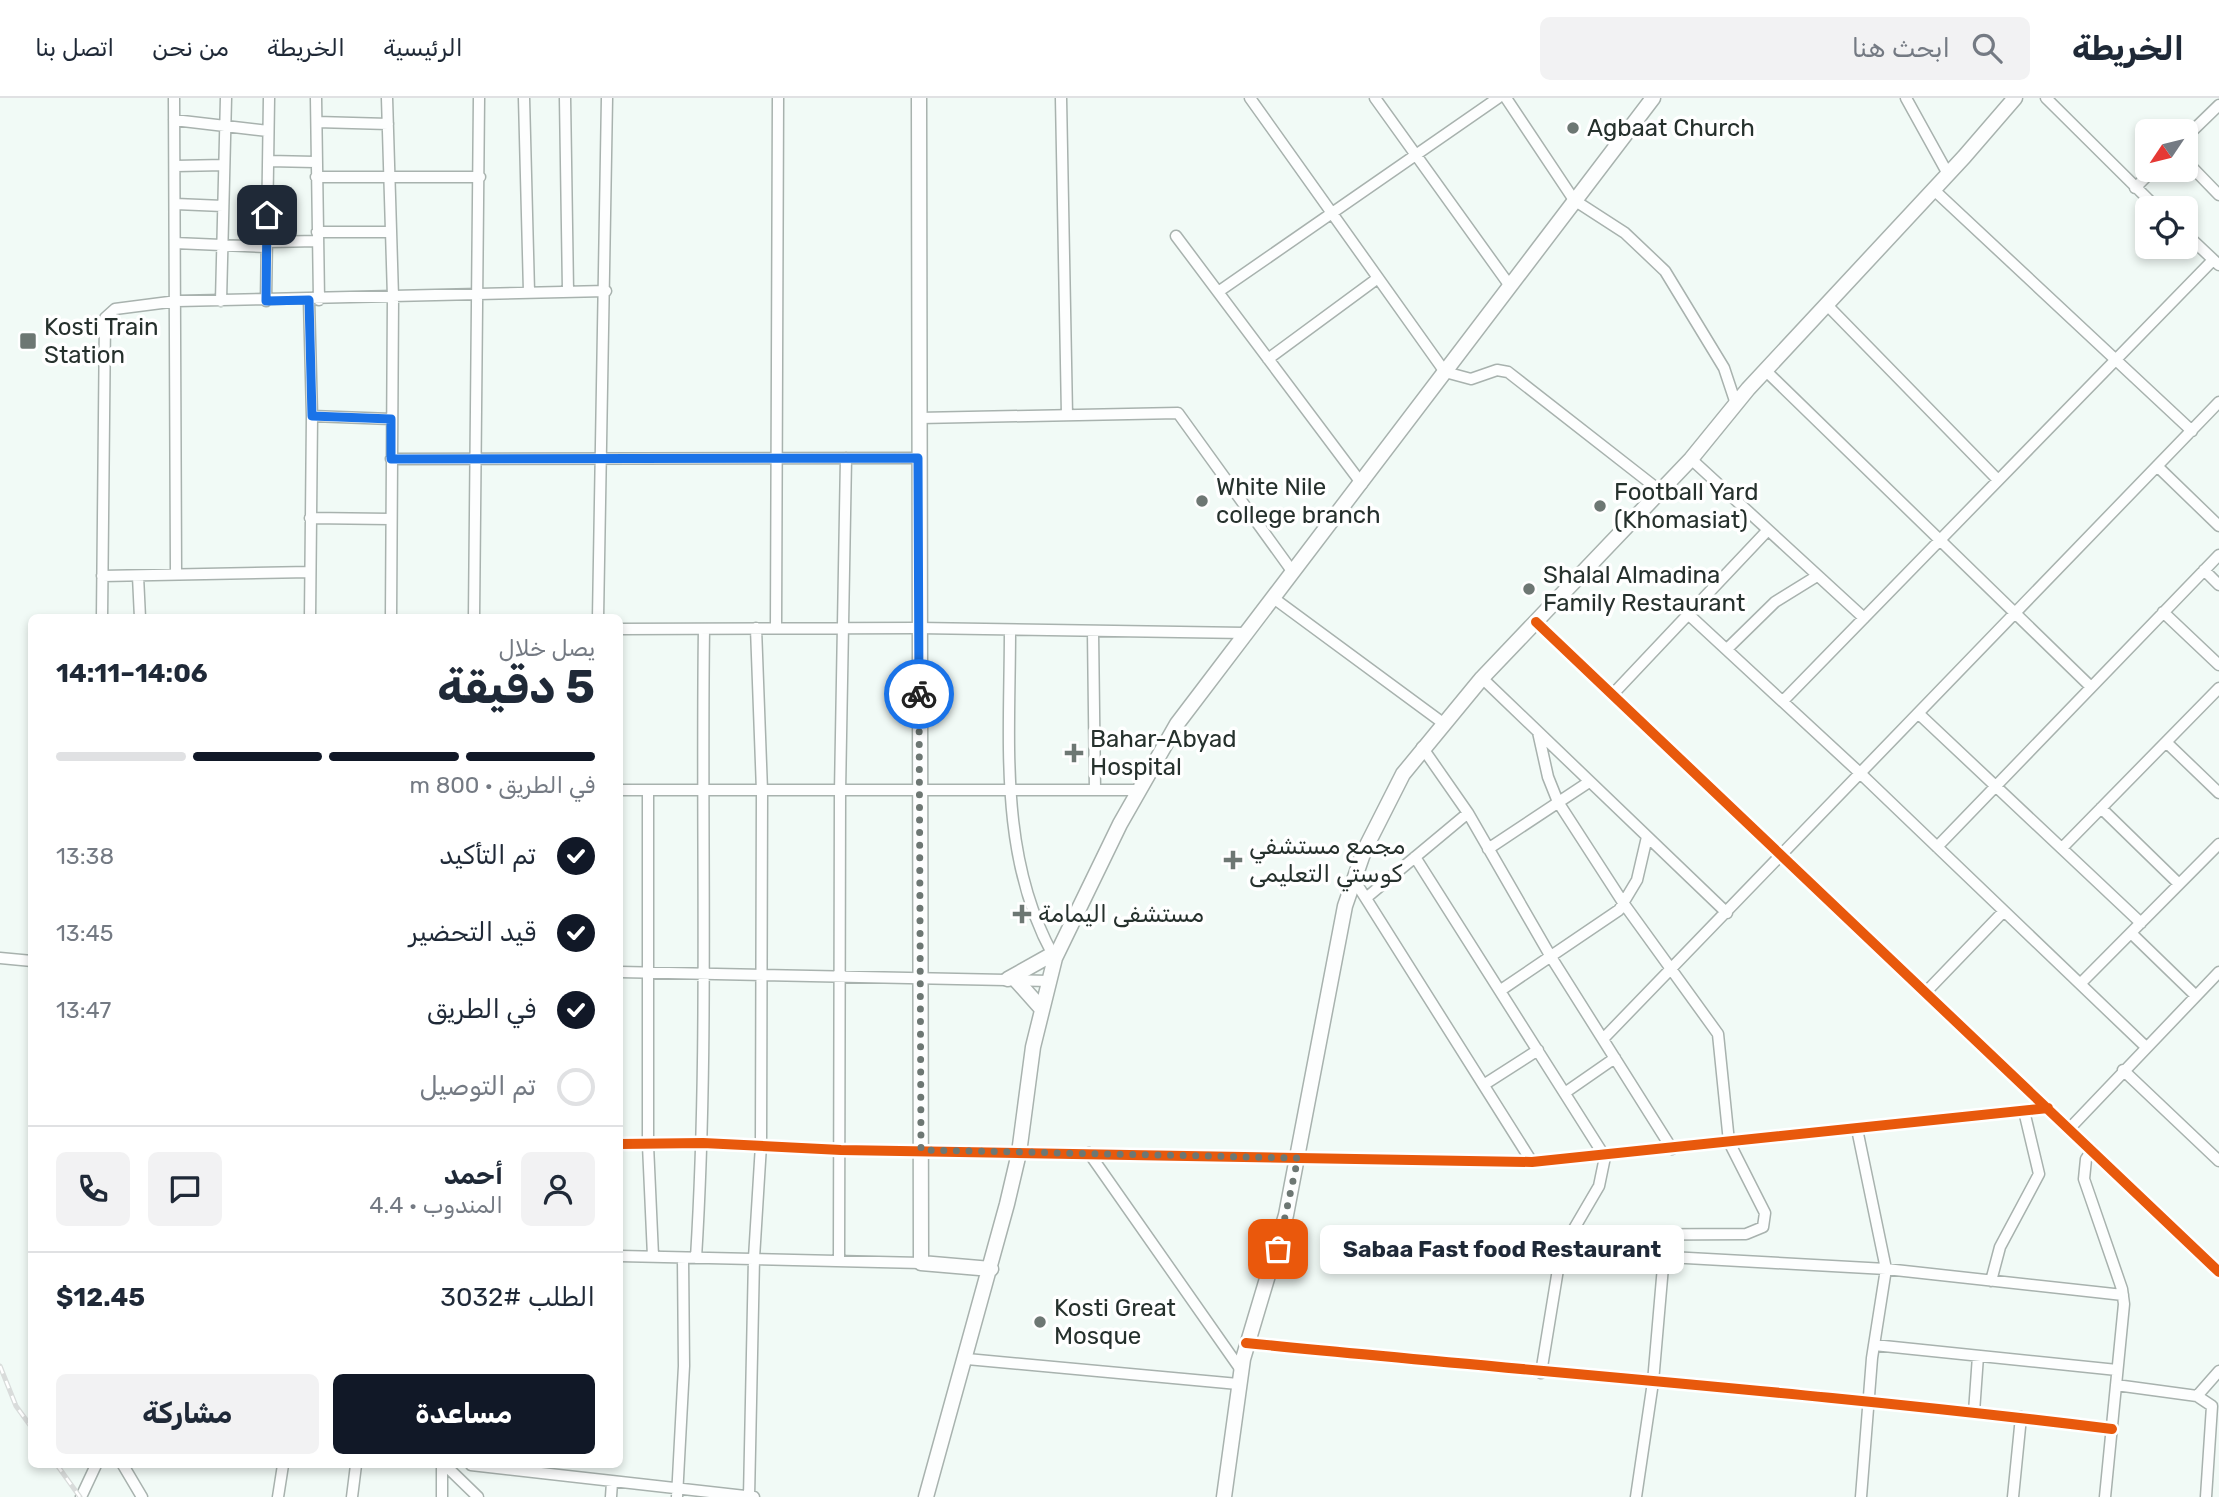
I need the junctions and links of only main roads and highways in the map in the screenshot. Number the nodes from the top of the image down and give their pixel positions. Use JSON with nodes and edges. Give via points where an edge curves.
{"nodes":[{"id":1,"x":919,"y":98,"type":"edge"},
{"id":2,"x":1653,"y":98,"type":"edge"},
{"id":3,"x":2014,"y":98,"type":"edge"},
{"id":4,"x":1055,"y":953,"type":"junction"},
{"id":5,"x":1041,"y":1008,"type":"junction"},
{"id":6,"x":991,"y":1269,"type":"junction"},
{"id":7,"x":926,"y":1497,"type":"edge"},
{"id":8,"x":1224,"y":1497,"type":"edge"}],
"edges":[{"from":1,"to":6,"type":"main road","via":[[921,1262]]},
{"from":2,"to":4,"type":"main road","via":[[1177,724]]},
{"from":3,"to":8,"type":"main road","via":[[1691,459],[1482,678],[1422,747],[1379,818],[1353,878],[1278,1249],[1246,1343]]},
{"from":4,"to":5,"type":"main road"},
{"from":4,"to":5,"type":"main road","via":[[1012,979]]},
{"from":5,"to":6,"type":"main road","via":[[1019,1153]]},
{"from":6,"to":7,"type":"main road"}]}
